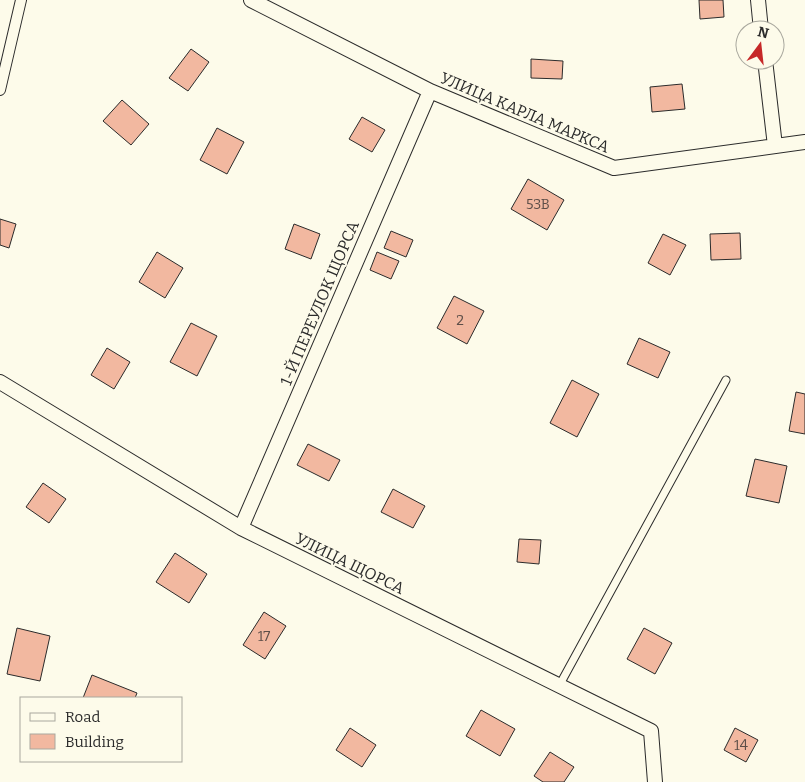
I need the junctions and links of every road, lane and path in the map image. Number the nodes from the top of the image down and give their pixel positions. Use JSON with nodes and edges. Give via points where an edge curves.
{"nodes":[{"id":1,"x":20,"y":0,"type":"edge"},
{"id":2,"x":251,"y":0,"type":"edge"},
{"id":3,"x":758,"y":0,"type":"edge"},
{"id":4,"x":760,"y":20,"type":"edge"},
{"id":5,"x":766,"y":70,"type":"edge"},
{"id":6,"x":0,"y":90,"type":"edge"},
{"id":7,"x":430,"y":91,"type":"junction"},
{"id":8,"x":805,"y":142,"type":"edge"},
{"id":9,"x":775,"y":146,"type":"junction"},
{"id":10,"x":726,"y":380,"type":"dead end"},
{"id":11,"x":0,"y":382,"type":"edge"},
{"id":12,"x":241,"y":528,"type":"junction"},
{"id":13,"x":560,"y":686,"type":"junction"},
{"id":14,"x":655,"y":782,"type":"edge"}],
"edges":[{"from":1,"to":6,"type":"street"},
{"from":2,"to":7,"type":"street","name":"УЛИЦА КАРЛА МАРКСА"},
{"from":3,"to":4,"type":"street"},
{"from":5,"to":9,"type":"street"},
{"from":7,"to":9,"type":"street","name":"УЛИЦА КАРЛА МАРКСА","via":[[614,168]]},
{"from":7,"to":12,"type":"street","name":"1-Й ПЕРЕУЛОК ЩОРСА"},
{"from":8,"to":9,"type":"street","name":"УЛИЦА КАРЛА МАРКСА"},
{"from":10,"to":13,"type":"lane"},
{"from":11,"to":12,"type":"street","name":"УЛИЦА ЩОРСА"},
{"from":12,"to":13,"type":"street","name":"УЛИЦА ЩОРСА"},
{"from":13,"to":14,"type":"street","name":"УЛИЦА ЩОРСА","via":[[651,731]]}]}
